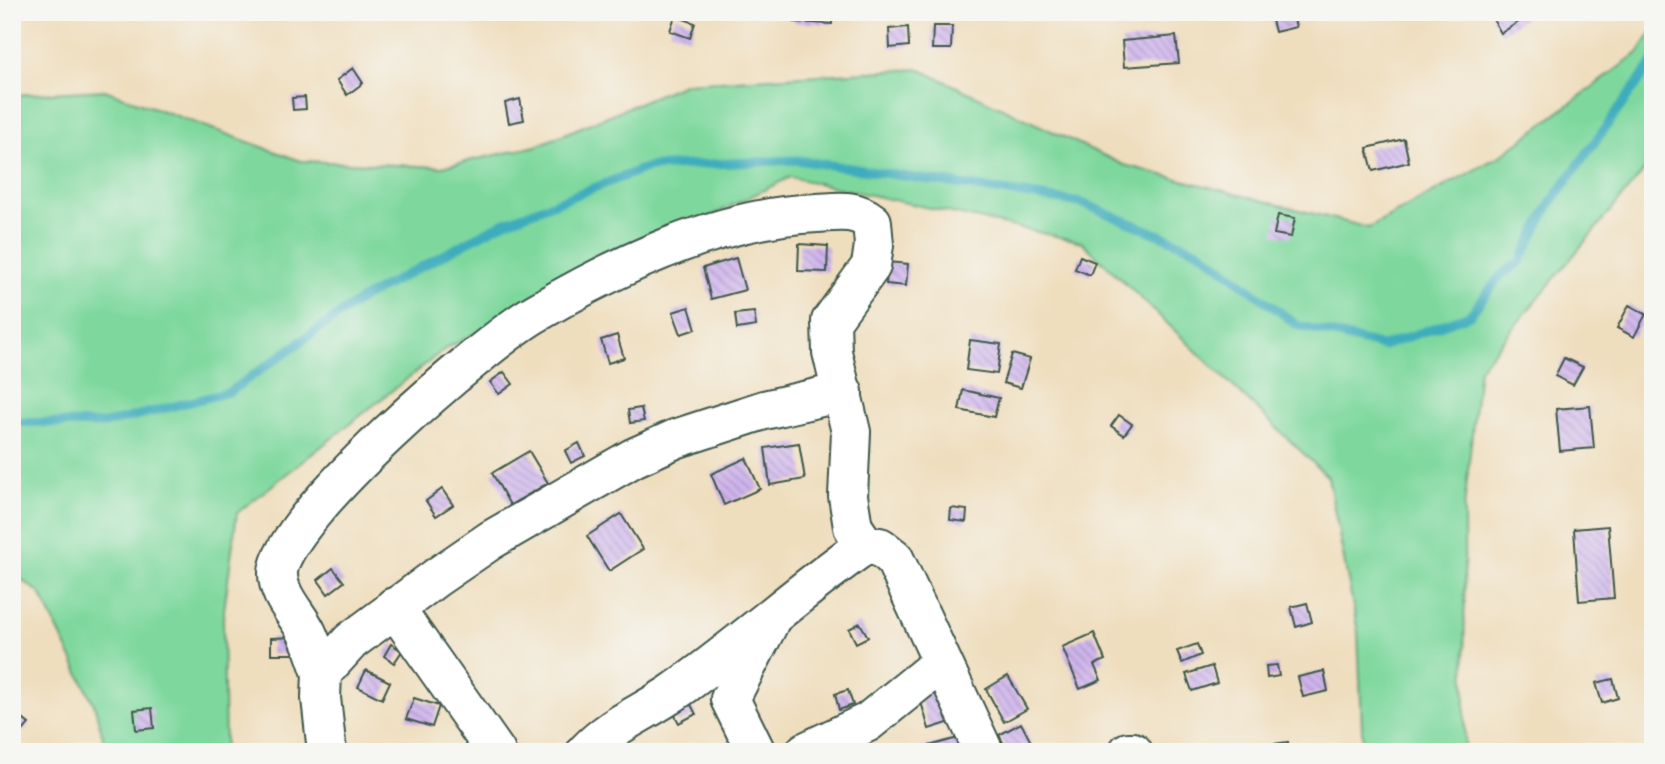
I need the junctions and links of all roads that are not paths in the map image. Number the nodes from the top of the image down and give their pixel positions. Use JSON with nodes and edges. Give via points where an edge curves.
{"nodes":[{"id":1,"x":844,"y":392,"type":"junction"},
{"id":2,"x":864,"y":545,"type":"junction"},
{"id":3,"x":394,"y":607,"type":"junction"},
{"id":4,"x":775,"y":612,"type":"junction"},
{"id":5,"x":941,"y":663,"type":"junction"},
{"id":6,"x":322,"y":673,"type":"junction"},
{"id":7,"x":327,"y":752,"type":"edge"},
{"id":8,"x":496,"y":752,"type":"edge"},
{"id":9,"x":586,"y":752,"type":"edge"},
{"id":10,"x":756,"y":752,"type":"edge"},
{"id":11,"x":805,"y":752,"type":"edge"},
{"id":12,"x":984,"y":752,"type":"edge"}],
"edges":[{"from":1,"to":2,"type":"street","via":[[851,432],[848,496],[853,527]]},
{"from":1,"to":3,"type":"street","via":[[752,413],[633,458],[491,540]]},
{"from":1,"to":6,"type":"street","via":[[832,352],[831,321],[867,276],[874,245],[872,222],[842,210],[766,219],[679,243],[534,314],[342,478],[286,548],[278,572],[282,593],[307,632]]},
{"from":2,"to":4,"type":"street"},
{"from":2,"to":5,"type":"street","via":[[880,547],[894,558]]},
{"from":3,"to":6,"type":"street","via":[[351,641]]},
{"from":3,"to":8,"type":"street"},
{"from":4,"to":9,"type":"street","via":[[673,693],[609,730]]},
{"from":4,"to":10,"type":"street","via":[[730,699]]},
{"from":5,"to":11,"type":"street","via":[[868,722]]},
{"from":5,"to":12,"type":"street"},
{"from":6,"to":7,"type":"street"}]}
